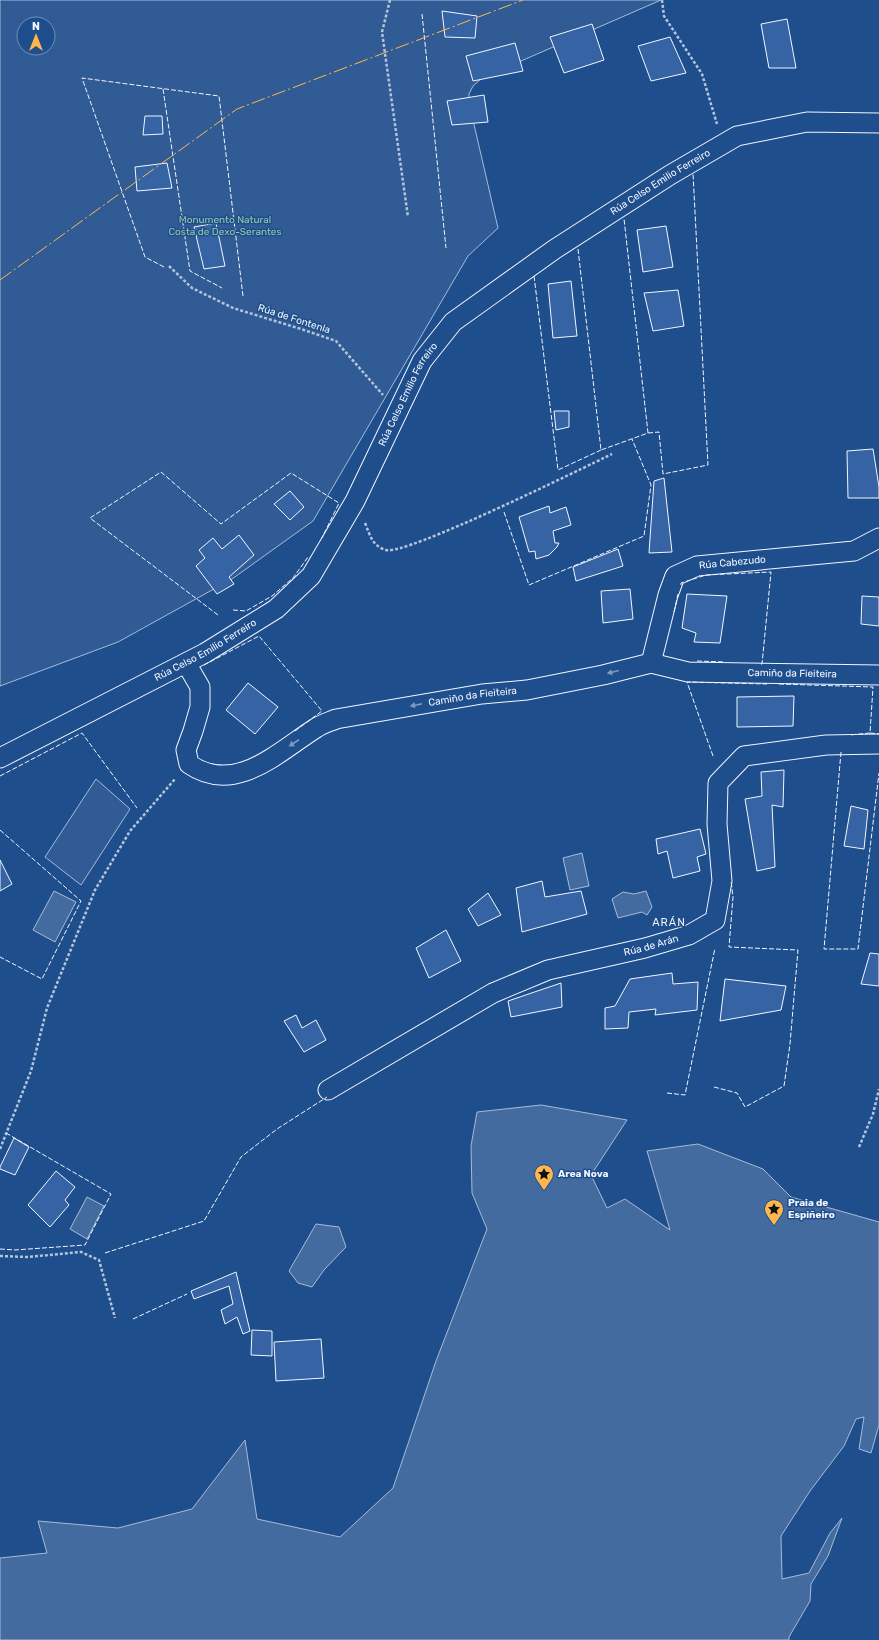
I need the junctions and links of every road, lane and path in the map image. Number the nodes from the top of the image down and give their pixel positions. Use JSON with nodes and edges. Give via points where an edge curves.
{"nodes":[{"id":1,"x":390,"y":0,"type":"edge"},
{"id":2,"x":662,"y":0,"type":"edge"},
{"id":3,"x":879,"y":123,"type":"edge"},
{"id":4,"x":724,"y":144,"type":"junction"},
{"id":5,"x":408,"y":217,"type":"dead end"},
{"id":6,"x":169,"y":266,"type":"dead end"},
{"id":7,"x":402,"y":405,"type":"junction"},
{"id":8,"x":612,"y":454,"type":"dead end"},
{"id":9,"x":355,"y":501,"type":"junction"},
{"id":10,"x":879,"y":538,"type":"edge"},
{"id":11,"x":186,"y":663,"type":"junction"},
{"id":12,"x":651,"y":663,"type":"junction"},
{"id":13,"x":879,"y":675,"type":"edge"},
{"id":14,"x":879,"y":744,"type":"edge"},
{"id":15,"x":0,"y":758,"type":"edge"},
{"id":16,"x":189,"y":764,"type":"junction"},
{"id":17,"x":879,"y":1089,"type":"edge"},
{"id":18,"x":328,"y":1090,"type":"dead end"},
{"id":19,"x":859,"y":1147,"type":"dead end"},
{"id":20,"x":0,"y":1149,"type":"edge"},
{"id":21,"x":0,"y":1256,"type":"edge"},
{"id":22,"x":116,"y":1318,"type":"dead end"}],
"edges":[{"from":1,"to":5,"type":"path","via":[[382,32]]},
{"from":2,"to":4,"type":"path","via":[[664,16],[702,74]]},
{"from":3,"to":4,"type":"street","name":"Rúa Celso Emilio Ferreiro","via":[[806,122],[737,136]]},
{"from":4,"to":7,"type":"street","name":"Rúa Celso Emilio Ferreiro","via":[[670,175],[555,249],[453,322],[422,361]]},
{"from":6,"to":7,"type":"path","name":"Rúa de Fontenla","via":[[192,288],[233,308],[336,342],[382,394]]},
{"from":7,"to":9,"type":"street","name":"Rúa Celso Emilio Ferreiro"},
{"from":8,"to":9,"type":"path","via":[[505,505],[408,547],[387,551],[374,544]]},
{"from":9,"to":11,"type":"street","name":"Rúa Celso Emilio Ferreiro","via":[[311,576],[276,609]]},
{"from":10,"to":12,"type":"street","name":"Rúa Cabezudo","via":[[854,551],[697,566],[675,576]]},
{"from":11,"to":15,"type":"street","name":"Rúa Celso Emilio Ferreiro"},
{"from":11,"to":16,"type":"street","via":[[200,687],[200,707],[186,750]]},
{"from":12,"to":13,"type":"street","name":"Camiño da Fieiteira","via":[[688,672]]},
{"from":12,"to":16,"type":"street","name":"Camiño da Fieiteira","one_way":true,"via":[[527,690],[482,694],[336,719],[317,727],[264,764],[242,773],[224,776],[200,772]]},
{"from":14,"to":18,"type":"street","name":"Rúa de Arán","via":[[826,745],[744,756],[718,783],[717,824],[722,881],[715,920],[689,935],[645,948],[548,970],[493,993]]},
{"from":16,"to":20,"type":"path","via":[[130,830],[95,890],[47,1008],[31,1071]]},
{"from":17,"to":19,"type":"path","via":[[873,1114]]},
{"from":21,"to":22,"type":"path","via":[[28,1257],[81,1252],[98,1260]]}]}
